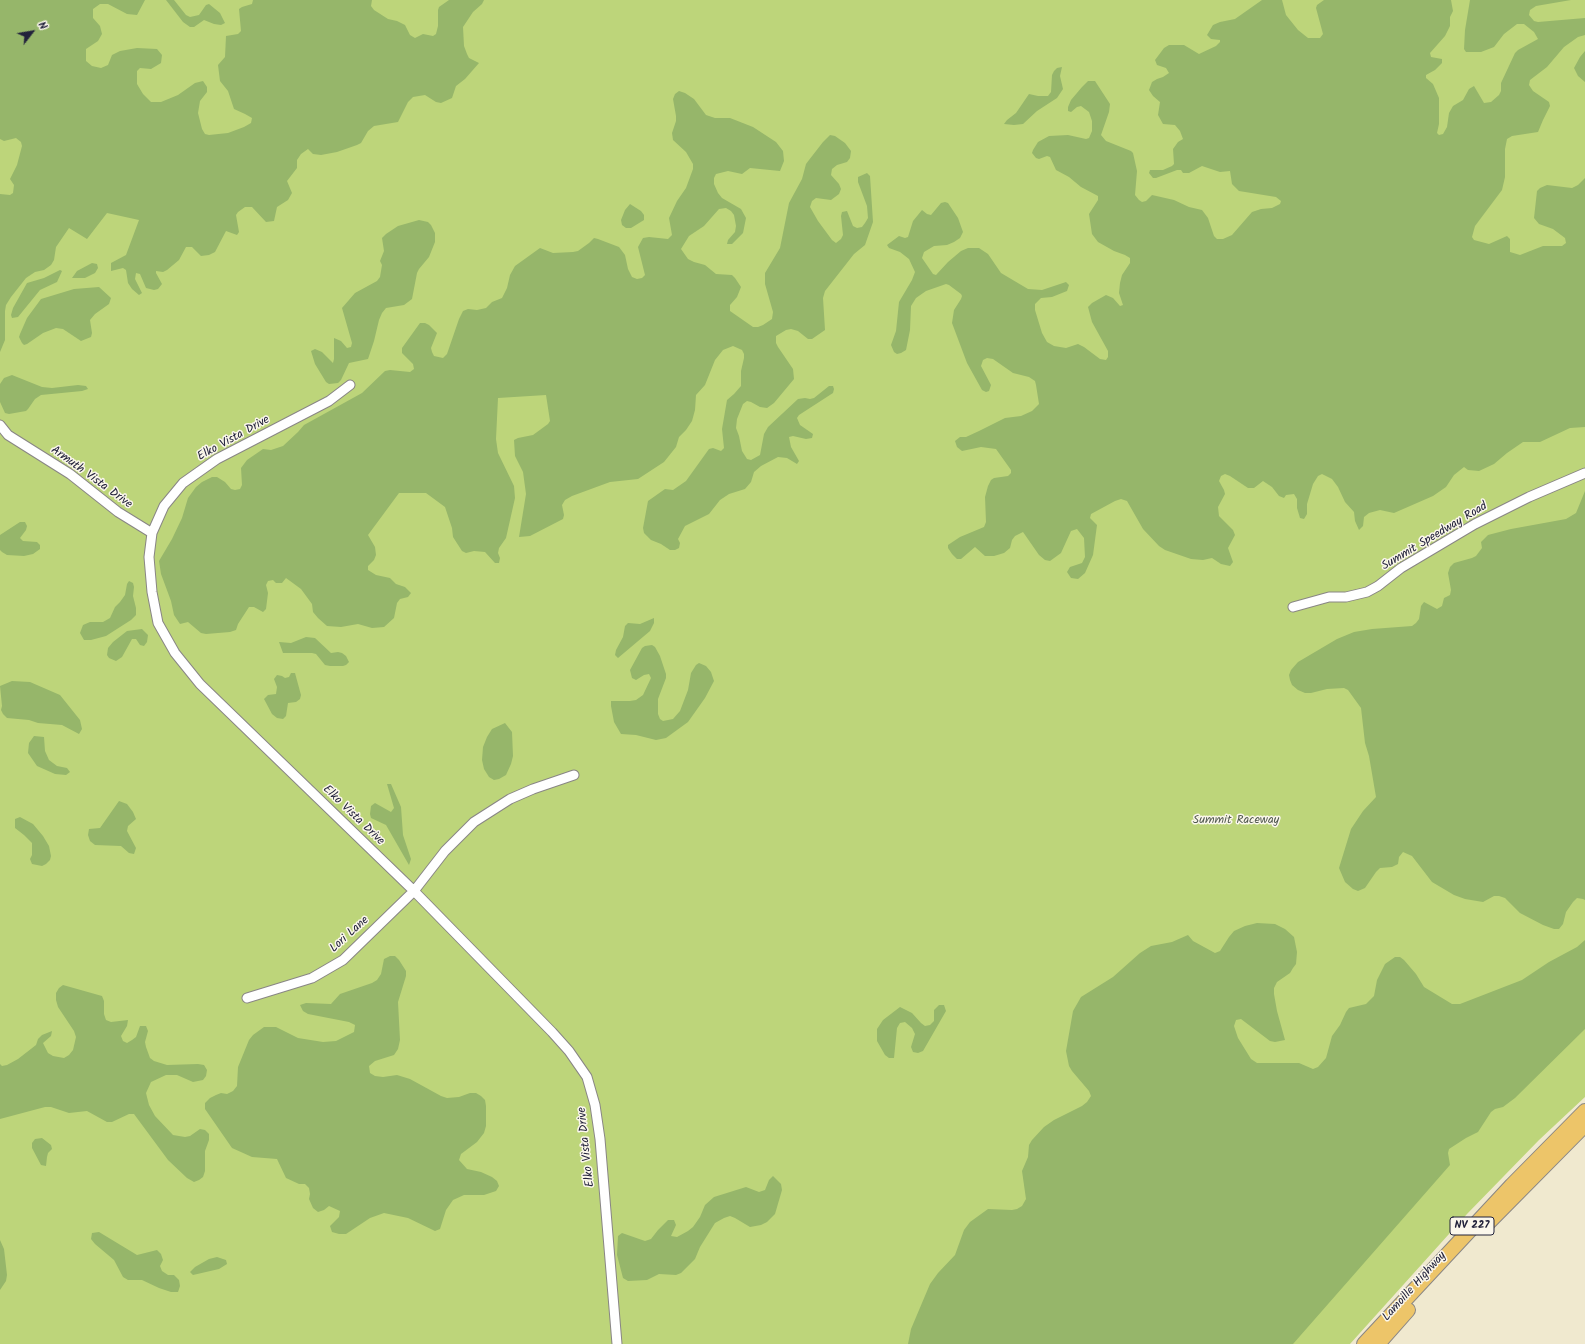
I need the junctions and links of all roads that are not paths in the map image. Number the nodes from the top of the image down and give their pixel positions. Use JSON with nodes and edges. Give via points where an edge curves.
{"nodes":[{"id":1,"x":350,"y":385,"type":"dead end"},
{"id":2,"x":0,"y":424,"type":"edge"},
{"id":3,"x":1585,"y":473,"type":"edge"},
{"id":4,"x":152,"y":534,"type":"junction"},
{"id":5,"x":1293,"y":607,"type":"dead end"},
{"id":6,"x":574,"y":775,"type":"dead end"},
{"id":7,"x":414,"y":891,"type":"junction"},
{"id":8,"x":247,"y":998,"type":"dead end"},
{"id":9,"x":1585,"y":1111,"type":"edge"},
{"id":10,"x":1585,"y":1125,"type":"edge"},
{"id":11,"x":618,"y":1344,"type":"edge"},
{"id":12,"x":1364,"y":1344,"type":"edge"},
{"id":13,"x":1378,"y":1344,"type":"edge"}],
"edges":[{"from":1,"to":4,"type":"street","name":"Elko Vista Drive","via":[[329,401],[217,459],[183,483],[164,506]]},
{"from":2,"to":4,"type":"street","name":"Armuth Vista Drive","via":[[8,435],[70,474],[118,512]]},
{"from":3,"to":5,"type":"street","name":"Summit Speedway Road","via":[[1475,524],[1401,568],[1367,592]]},
{"from":4,"to":7,"type":"street","name":"Elko Vista Drive","via":[[149,557],[152,592],[158,623],[175,653],[200,684]]},
{"from":6,"to":7,"type":"street","name":"Lori Lane","via":[[527,791],[474,822],[445,851]]},
{"from":7,"to":8,"type":"street","name":"Lori Lane","via":[[343,960],[312,978]]},
{"from":7,"to":11,"type":"street","name":"Elko Vista Drive","via":[[552,1032],[569,1051],[587,1078],[595,1104],[600,1139]]},
{"from":9,"to":12,"type":"main road","name":"Lamoille Highway","number":"NV 227","via":[[1465,1234]]},
{"from":10,"to":13,"type":"main road","name":"Lamoille Highway","number":"NV 227","via":[[1476,1236]]}]}
